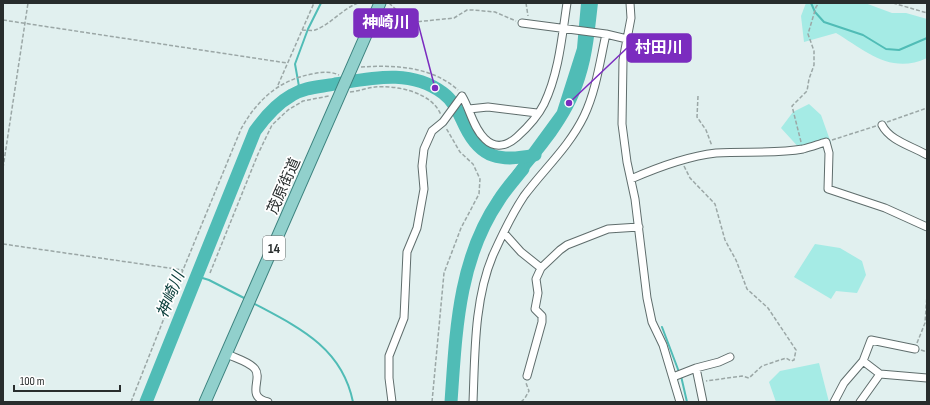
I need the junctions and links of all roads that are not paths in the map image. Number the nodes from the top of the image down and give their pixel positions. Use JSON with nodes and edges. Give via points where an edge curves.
{"nodes":[{"id":1,"x":380,"y":3,"type":"edge"},
{"id":2,"x":567,"y":3,"type":"edge"},
{"id":3,"x":630,"y":3,"type":"edge"},
{"id":4,"x":522,"y":23,"type":"road end"},
{"id":5,"x":563,"y":28,"type":"junction"},
{"id":6,"x":606,"y":34,"type":"junction"},
{"id":7,"x":627,"y":39,"type":"junction"},
{"id":8,"x":469,"y":109,"type":"junction"},
{"id":9,"x":537,"y":113,"type":"junction"},
{"id":10,"x":882,"y":124,"type":"dead end"},
{"id":11,"x":927,"y":155,"type":"edge"},
{"id":12,"x":632,"y":180,"type":"junction"},
{"id":13,"x":639,"y":227,"type":"junction"},
{"id":14,"x":927,"y":227,"type":"edge"},
{"id":15,"x":504,"y":232,"type":"junction"},
{"id":16,"x":542,"y":268,"type":"junction"},
{"id":17,"x":915,"y":349,"type":"road end"},
{"id":18,"x":227,"y":354,"type":"junction"},
{"id":19,"x":730,"y":357,"type":"dead end"},
{"id":20,"x":863,"y":361,"type":"junction"},
{"id":21,"x":696,"y":368,"type":"junction"},
{"id":22,"x":880,"y":374,"type":"junction"},
{"id":23,"x":527,"y":376,"type":"road end"},
{"id":24,"x":673,"y":377,"type":"junction"},
{"id":25,"x":927,"y":378,"type":"edge"},
{"id":26,"x":205,"y":402,"type":"edge"},
{"id":27,"x":268,"y":402,"type":"edge"},
{"id":28,"x":392,"y":402,"type":"edge"},
{"id":29,"x":472,"y":402,"type":"edge"},
{"id":30,"x":680,"y":402,"type":"edge"},
{"id":31,"x":703,"y":402,"type":"edge"},
{"id":32,"x":834,"y":402,"type":"edge"},
{"id":33,"x":860,"y":402,"type":"edge"}],
"edges":[{"from":1,"to":18,"type":"main road","name":"茂原街道","number":"14"},
{"from":2,"to":5,"type":"street"},
{"from":3,"to":7,"type":"street","via":[[631,18]]},
{"from":4,"to":5,"type":"street"},
{"from":5,"to":6,"type":"street"},
{"from":5,"to":9,"type":"street","via":[[556,68],[544,104]]},
{"from":6,"to":7,"type":"street"},
{"from":6,"to":15,"type":"street","via":[[596,80],[584,115],[558,156],[524,197]]},
{"from":7,"to":12,"type":"street","via":[[623,60],[622,124]]},
{"from":8,"to":9,"type":"street","via":[[488,107]]},
{"from":8,"to":9,"type":"street","via":[[485,140],[502,146],[514,140]]},
{"from":8,"to":28,"type":"street","via":[[462,96],[443,122],[432,132],[424,149],[424,189],[417,228],[406,252],[404,318],[389,356]]},
{"from":10,"to":11,"type":"street","via":[[884,130],[894,139]]},
{"from":12,"to":13,"type":"street"},
{"from":12,"to":14,"type":"street","via":[[681,160],[715,153],[802,149],[826,142],[829,153],[828,189],[885,208]]},
{"from":13,"to":16,"type":"street","via":[[608,229],[567,245]]},
{"from":13,"to":24,"type":"street","via":[[652,322],[663,345]]},
{"from":15,"to":16,"type":"street","via":[[521,252]]},
{"from":15,"to":29,"type":"street","via":[[493,257],[479,311]]},
{"from":16,"to":23,"type":"street","via":[[536,279],[538,293],[534,308],[542,316],[542,322]]},
{"from":17,"to":20,"type":"street","via":[[871,340]]},
{"from":18,"to":26,"type":"main road","name":"茂原街道","number":"14"},
{"from":18,"to":27,"type":"street","via":[[254,367],[257,394],[259,398]]},
{"from":19,"to":21,"type":"street"},
{"from":20,"to":22,"type":"street"},
{"from":20,"to":32,"type":"street","via":[[844,383]]},
{"from":21,"to":24,"type":"street"},
{"from":21,"to":31,"type":"street"},
{"from":22,"to":25,"type":"street"},
{"from":22,"to":33,"type":"street"},
{"from":24,"to":30,"type":"street"}]}
